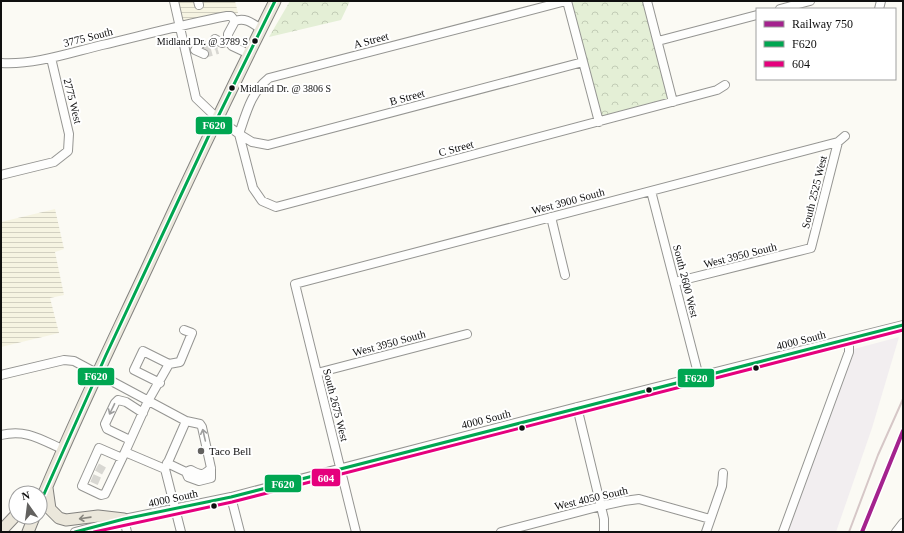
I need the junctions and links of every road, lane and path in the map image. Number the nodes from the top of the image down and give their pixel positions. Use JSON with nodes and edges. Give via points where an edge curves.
{"nodes":[{"id":1,"x":174,"y":1,"type":"edge"},
{"id":2,"x":275,"y":1,"type":"edge"},
{"id":3,"x":567,"y":1,"type":"edge"},
{"id":4,"x":647,"y":1,"type":"edge"},
{"id":5,"x":810,"y":1,"type":"edge"},
{"id":6,"x":784,"y":8,"type":"edge"},
{"id":7,"x":756,"y":15,"type":"edge"},
{"id":8,"x":235,"y":21,"type":"junction"},
{"id":9,"x":180,"y":26,"type":"junction"},
{"id":10,"x":261,"y":29,"type":"junction"},
{"id":11,"x":658,"y":41,"type":"junction"},
{"id":12,"x":201,"y":48,"type":"tunnel mouth"},
{"id":13,"x":185,"y":49,"type":"junction"},
{"id":14,"x":249,"y":54,"type":"junction"},
{"id":15,"x":51,"y":58,"type":"junction"},
{"id":16,"x":583,"y":62,"type":"junction"},
{"id":17,"x":1,"y":63,"type":"edge"},
{"id":18,"x":725,"y":85,"type":"dead end"},
{"id":19,"x":673,"y":102,"type":"junction"},
{"id":20,"x":217,"y":118,"type":"junction"},
{"id":21,"x":599,"y":122,"type":"junction"},
{"id":22,"x":239,"y":134,"type":"junction"},
{"id":23,"x":845,"y":136,"type":"dead end"},
{"id":24,"x":838,"y":142,"type":"junction"},
{"id":25,"x":1,"y":175,"type":"edge"},
{"id":26,"x":651,"y":191,"type":"junction"},
{"id":27,"x":551,"y":217,"type":"junction"},
{"id":28,"x":810,"y":248,"type":"joint"},
{"id":29,"x":565,"y":274,"type":"dead end"},
{"id":30,"x":675,"y":282,"type":"junction"},
{"id":31,"x":296,"y":284,"type":"joint"},
{"id":32,"x":903,"y":325,"type":"edge"},
{"id":33,"x":184,"y":330,"type":"dead end"},
{"id":34,"x":467,"y":334,"type":"dead end"},
{"id":35,"x":849,"y":339,"type":"junction"},
{"id":36,"x":169,"y":364,"type":"junction"},
{"id":37,"x":317,"y":373,"type":"junction"},
{"id":38,"x":97,"y":374,"type":"junction"},
{"id":39,"x":1,"y":375,"type":"edge"},
{"id":40,"x":699,"y":377,"type":"junction"},
{"id":41,"x":160,"y":384,"type":"junction"},
{"id":42,"x":148,"y":402,"type":"junction"},
{"id":43,"x":577,"y":407,"type":"junction"},
{"id":44,"x":143,"y":413,"type":"junction"},
{"id":45,"x":186,"y":421,"type":"junction"},
{"id":46,"x":1,"y":436,"type":"edge"},
{"id":47,"x":130,"y":440,"type":"junction"},
{"id":48,"x":62,"y":449,"type":"junction"},
{"id":49,"x":123,"y":455,"type":"junction"},
{"id":50,"x":166,"y":466,"type":"junction"},
{"id":51,"x":340,"y":468,"type":"junction"},
{"id":52,"x":723,"y":473,"type":"dead end"},
{"id":53,"x":45,"y":485,"type":"edge"},
{"id":54,"x":231,"y":497,"type":"junction"},
{"id":55,"x":48,"y":504,"type":"edge"},
{"id":56,"x":601,"y":506,"type":"junction"},
{"id":57,"x":175,"y":509,"type":"junction"},
{"id":58,"x":124,"y":519,"type":"junction"},
{"id":59,"x":710,"y":520,"type":"junction"},
{"id":60,"x":903,"y":523,"type":"edge"},
{"id":61,"x":8,"y":524,"type":"edge"},
{"id":62,"x":1,"y":531,"type":"edge"},
{"id":63,"x":75,"y":532,"type":"edge"},
{"id":64,"x":127,"y":532,"type":"edge"},
{"id":65,"x":181,"y":532,"type":"edge"},
{"id":66,"x":240,"y":532,"type":"edge"},
{"id":67,"x":356,"y":532,"type":"edge"},
{"id":68,"x":501,"y":532,"type":"edge"},
{"id":69,"x":604,"y":532,"type":"edge"},
{"id":70,"x":706,"y":532,"type":"edge"},
{"id":71,"x":783,"y":532,"type":"edge"},
{"id":72,"x":896,"y":532,"type":"edge"}],
"edges":[{"from":1,"to":9,"type":"street"},
{"from":2,"to":10,"type":"main road"},
{"from":3,"to":16,"type":"street"},
{"from":3,"to":22,"type":"street","name":"A Street","via":[[269,78],[260,85],[252,98]]},
{"from":4,"to":11,"type":"street"},
{"from":5,"to":6,"type":"street"},
{"from":7,"to":11,"type":"street"},
{"from":8,"to":9,"type":"street","name":"3775 South","via":[[231,16],[227,16]]},
{"from":8,"to":10,"type":"street","name":"3775 South","via":[[246,19]]},
{"from":8,"to":14,"type":"street","via":[[220,44],[232,46]]},
{"from":9,"to":13,"type":"street"},
{"from":9,"to":15,"type":"street","name":"3775 South"},
{"from":10,"to":14,"type":"main road"},
{"from":11,"to":19,"type":"street"},
{"from":12,"to":13,"type":"street"},
{"from":13,"to":20,"type":"street","via":[[196,98]]},
{"from":14,"to":20,"type":"main road"},
{"from":15,"to":17,"type":"street","name":"3775 South","via":[[17,64]]},
{"from":15,"to":25,"type":"street","name":"2775 West","via":[[69,134],[68,150],[54,162]]},
{"from":16,"to":21,"type":"street"},
{"from":16,"to":22,"type":"street","name":"B Street","via":[[268,145],[252,142]]},
{"from":18,"to":19,"type":"street","name":"C Street","via":[[717,90]]},
{"from":19,"to":21,"type":"street","name":"C Street"},
{"from":20,"to":22,"type":"street"},
{"from":20,"to":38,"type":"main road"},
{"from":21,"to":22,"type":"street","name":"C Street","via":[[276,207],[262,201],[253,188]]},
{"from":23,"to":24,"type":"street","name":"West 3900 South"},
{"from":24,"to":26,"type":"street","name":"West 3900 South"},
{"from":24,"to":28,"type":"street","name":"South 2525 West"},
{"from":26,"to":27,"type":"street","name":"West 3900 South"},
{"from":26,"to":30,"type":"street","name":"South 2600 West"},
{"from":27,"to":29,"type":"street"},
{"from":27,"to":31,"type":"street","name":"West 3900 South"},
{"from":28,"to":30,"type":"street","name":"West 3950 South"},
{"from":30,"to":40,"type":"street","name":"South 2600 West"},
{"from":31,"to":37,"type":"street","name":"South 2675 West"},
{"from":32,"to":35,"type":"street","name":"4000 South"},
{"from":33,"to":36,"type":"street","via":[[192,333],[180,362]]},
{"from":34,"to":37,"type":"street","name":"West 3950 South"},
{"from":35,"to":40,"type":"street","name":"4000 South"},
{"from":35,"to":71,"type":"street","via":[[849,352]]},
{"from":36,"to":41,"type":"street"},
{"from":36,"to":41,"type":"street","via":[[143,351],[134,370]]},
{"from":37,"to":51,"type":"street","name":"South 2675 West"},
{"from":38,"to":39,"type":"street","via":[[82,365],[64,360]]},
{"from":38,"to":42,"type":"street"},
{"from":38,"to":48,"type":"main road"},
{"from":40,"to":43,"type":"street","name":"4000 South"},
{"from":41,"to":42,"type":"street"},
{"from":42,"to":44,"type":"street"},
{"from":42,"to":45,"type":"street"},
{"from":43,"to":51,"type":"street","name":"4000 South"},
{"from":43,"to":56,"type":"street"},
{"from":44,"to":47,"type":"street"},
{"from":44,"to":47,"type":"street","one_way":true,"via":[[126,402],[115,402],[105,424],[106,429]]},
{"from":45,"to":50,"type":"street"},
{"from":50,"to":45,"type":"street","one_way":true,"via":[[186,472],[188,477],[199,481],[212,478],[202,427],[200,424]]},
{"from":46,"to":48,"type":"street","via":[[20,432]]},
{"from":47,"to":49,"type":"street"},
{"from":48,"to":53,"type":"main road"},
{"from":49,"to":49,"type":"street","via":[[110,473],[105,484],[105,494],[101,495],[82,486],[94,466],[99,448]]},
{"from":49,"to":50,"type":"street"},
{"from":50,"to":57,"type":"street"},
{"from":51,"to":54,"type":"street","name":"4000 South"},
{"from":51,"to":67,"type":"street","name":"South 2675 West"},
{"from":52,"to":59,"type":"street","via":[[722,486]]},
{"from":54,"to":57,"type":"street","name":"4000 South"},
{"from":54,"to":66,"type":"street"},
{"from":58,"to":55,"type":"main road","one_way":true,"via":[[98,516],[66,520],[59,518]]},
{"from":56,"to":59,"type":"street","name":"West 4050 South","via":[[624,500],[639,500]]},
{"from":56,"to":68,"type":"street","name":"West 4050 South"},
{"from":56,"to":69,"type":"street"},
{"from":57,"to":58,"type":"street","name":"4000 South"},
{"from":57,"to":65,"type":"street"},
{"from":58,"to":63,"type":"street","name":"4000 South"},
{"from":58,"to":64,"type":"street"},
{"from":59,"to":70,"type":"street"},
{"from":60,"to":72,"type":"street"},
{"from":61,"to":62,"type":"main road"}]}
